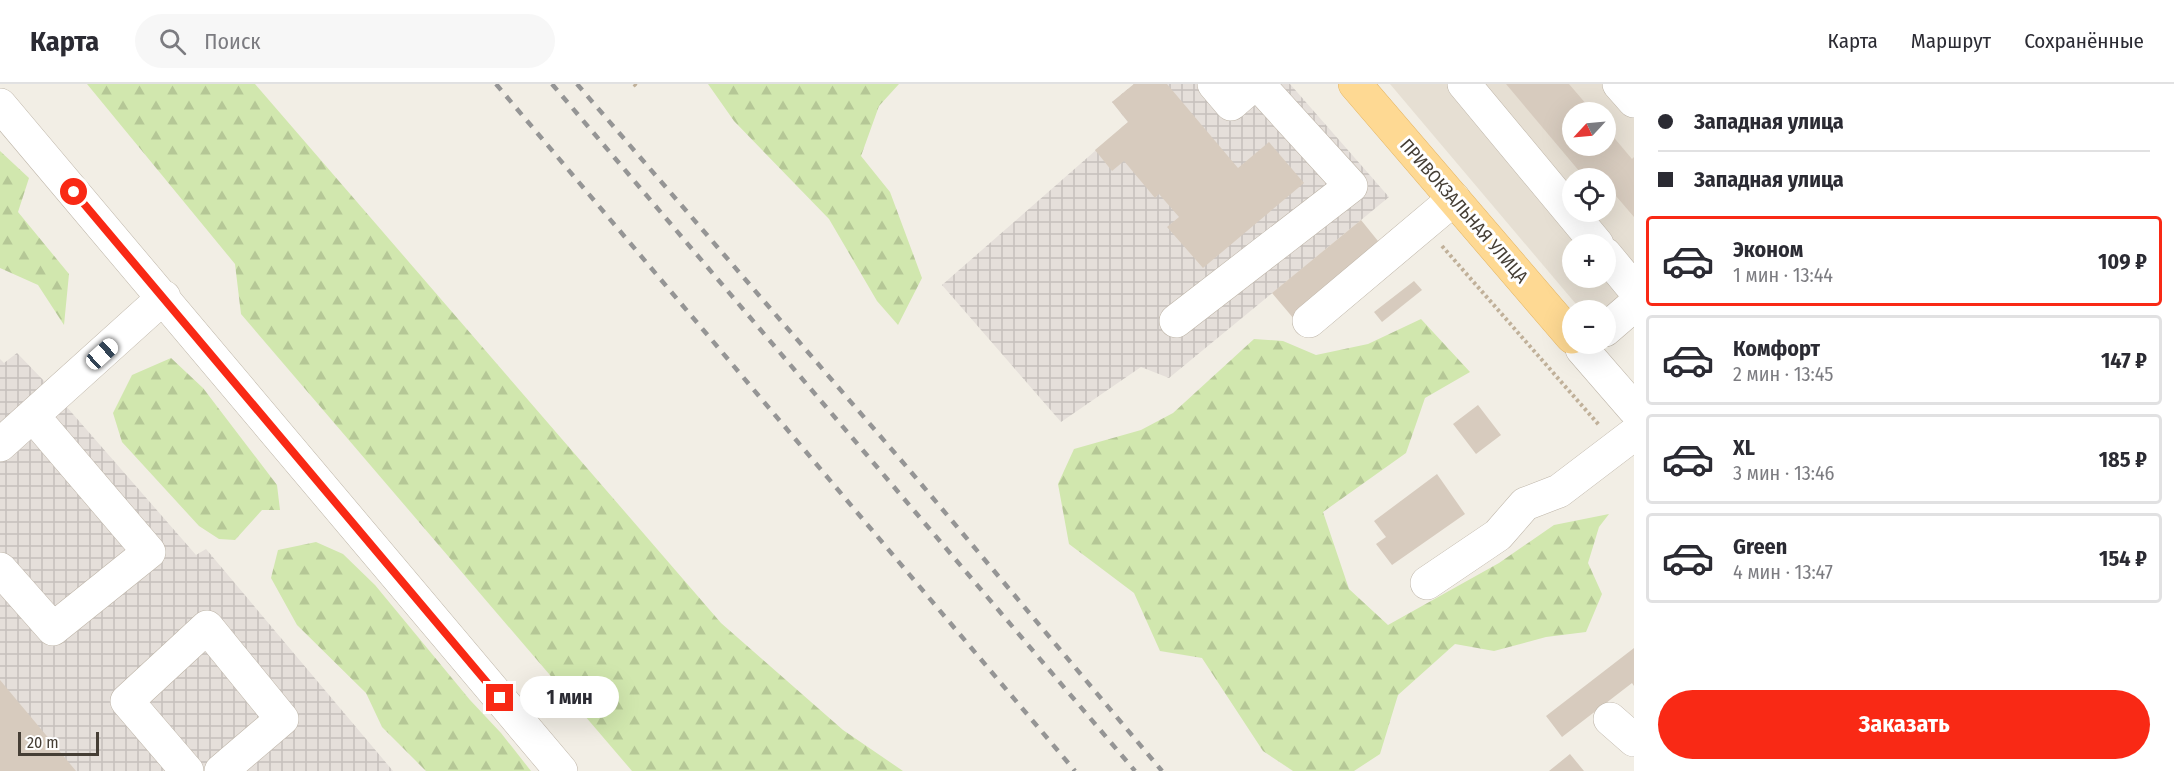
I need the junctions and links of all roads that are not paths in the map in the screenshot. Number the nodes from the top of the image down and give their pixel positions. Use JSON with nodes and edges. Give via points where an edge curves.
{"nodes":[{"id":1,"x":1214,"y":84,"type":"edge"},
{"id":2,"x":1256,"y":84,"type":"edge"},
{"id":3,"x":1355,"y":84,"type":"edge"},
{"id":4,"x":1464,"y":84,"type":"edge"},
{"id":5,"x":0,"y":105,"type":"edge"},
{"id":6,"x":1454,"y":198,"type":"junction"},
{"id":7,"x":1589,"y":234,"type":"edge"},
{"id":8,"x":1616,"y":268,"type":"edge"},
{"id":9,"x":1634,"y":290,"type":"edge"},
{"id":10,"x":164,"y":297,"type":"junction"},
{"id":11,"x":1634,"y":305,"type":"edge"},
{"id":12,"x":1562,"y":316,"type":"edge"},
{"id":13,"x":1616,"y":318,"type":"edge"},
{"id":14,"x":1176,"y":321,"type":"dead end"},
{"id":15,"x":1309,"y":321,"type":"dead end"},
{"id":16,"x":1594,"y":354,"type":"edge"},
{"id":17,"x":1634,"y":409,"type":"edge"},
{"id":18,"x":33,"y":416,"type":"junction"},
{"id":19,"x":1626,"y":440,"type":"edge"},
{"id":20,"x":0,"y":445,"type":"edge"},
{"id":21,"x":0,"y":569,"type":"edge"},
{"id":22,"x":1427,"y":583,"type":"dead end"},
{"id":23,"x":1610,"y":719,"type":"dead end"},
{"id":24,"x":1634,"y":740,"type":"edge"},
{"id":25,"x":186,"y":771,"type":"edge"},
{"id":26,"x":220,"y":771,"type":"edge"},
{"id":27,"x":561,"y":771,"type":"edge"}],
"edges":[{"from":1,"to":2,"type":"street","via":[[1231,104]]},
{"from":2,"to":14,"type":"street","via":[[1351,186]]},
{"from":3,"to":6,"type":"main road","name":"ПРИВОКЗАЛЬНАЯ УЛИЦА"},
{"from":4,"to":7,"type":"street"},
{"from":5,"to":10,"type":"street"},
{"from":6,"to":12,"type":"main road","name":"ПРИВОКЗАЛЬНАЯ УЛИЦА"},
{"from":6,"to":15,"type":"street"},
{"from":8,"to":9,"type":"street"},
{"from":10,"to":18,"type":"street"},
{"from":10,"to":27,"type":"street"},
{"from":11,"to":13,"type":"street"},
{"from":16,"to":17,"type":"street"},
{"from":18,"to":20,"type":"street"},
{"from":18,"to":21,"type":"street","via":[[149,552],[53,629]]},
{"from":19,"to":22,"type":"street","via":[[1560,491],[1525,504],[1498,535]]},
{"from":23,"to":24,"type":"street"},
{"from":25,"to":26,"type":"street","via":[[127,701],[207,627],[282,719]]}]}
